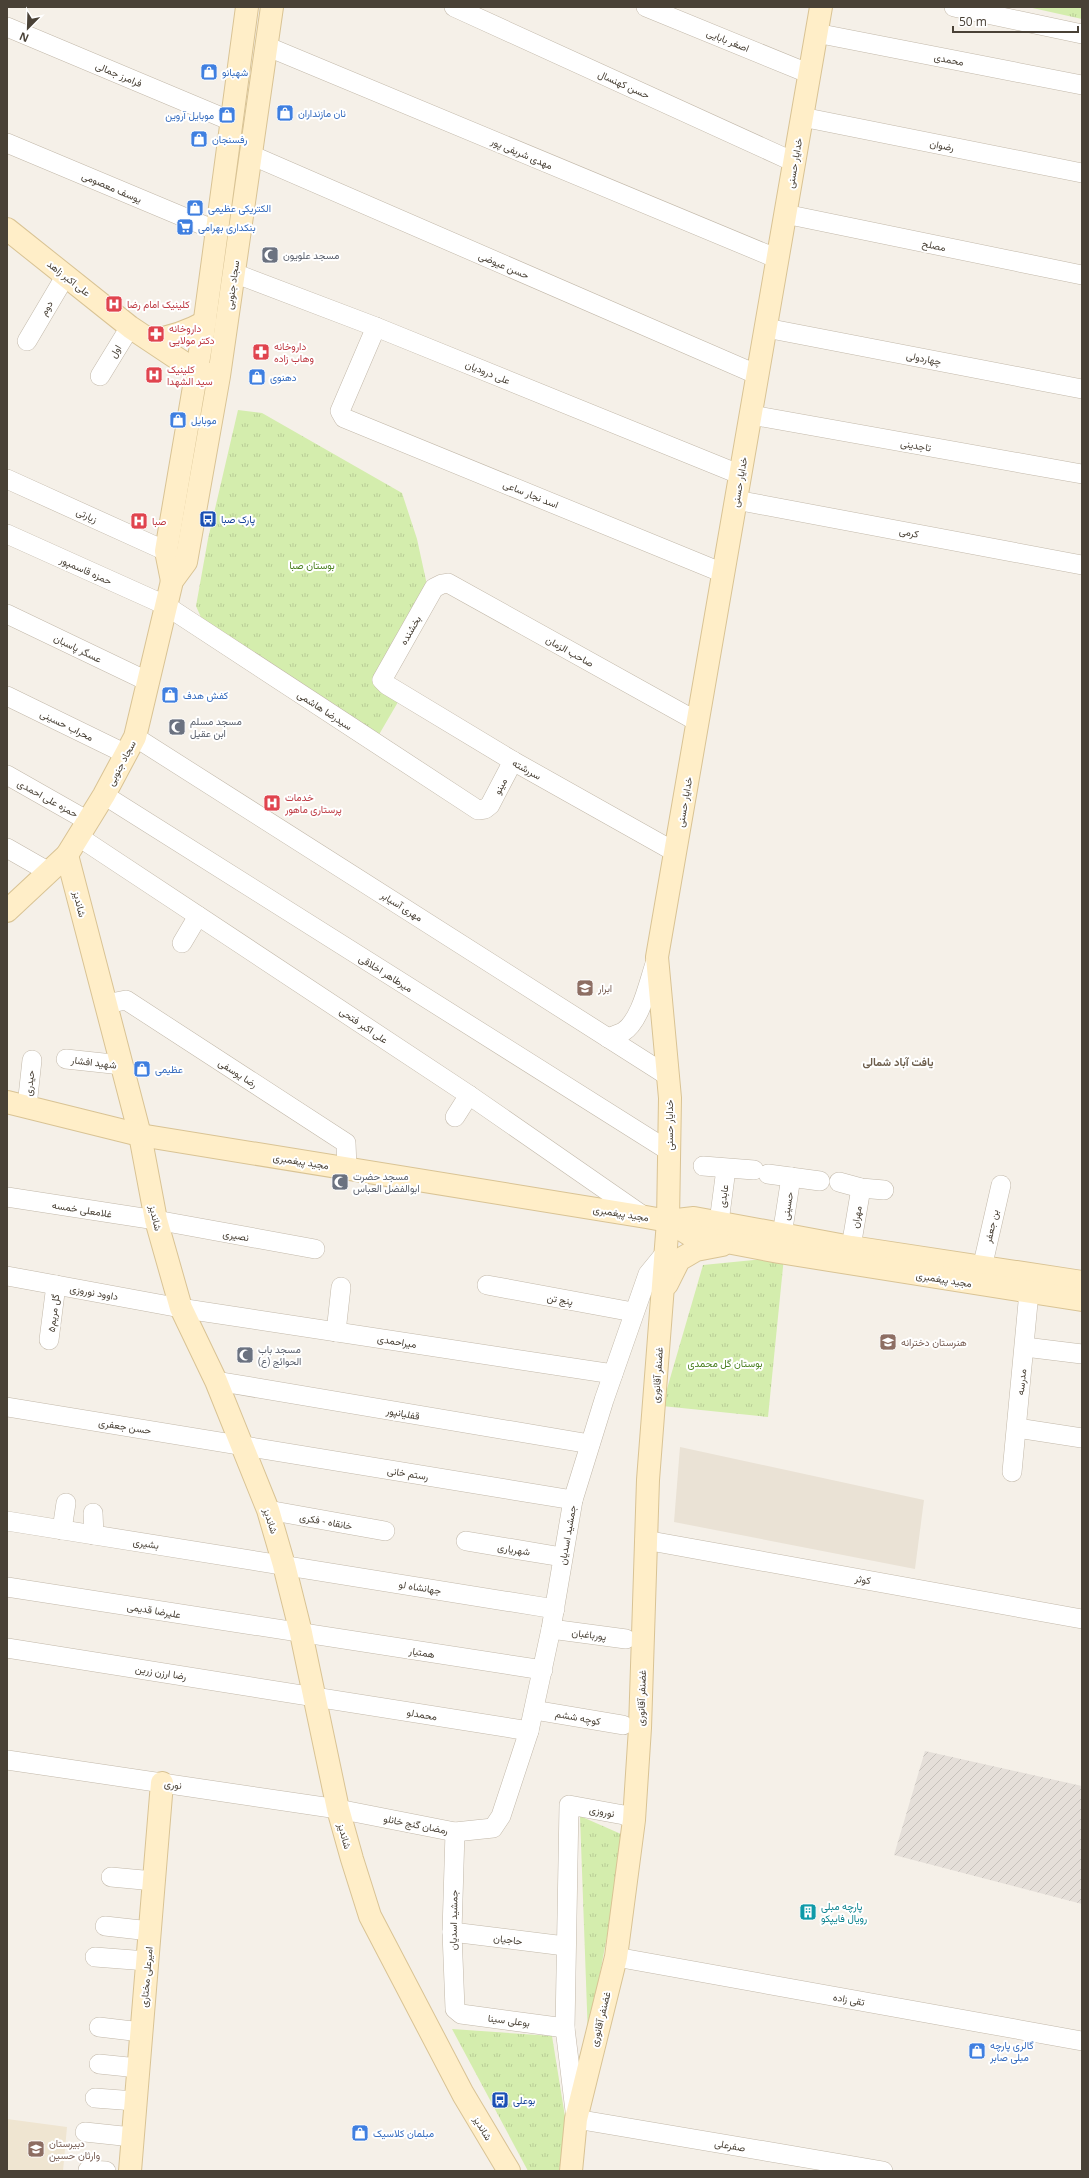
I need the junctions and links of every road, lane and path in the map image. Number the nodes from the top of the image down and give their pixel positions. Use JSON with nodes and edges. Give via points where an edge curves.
{"nodes":[{"id":1,"x":454,"y":7,"type":"edge"},
{"id":2,"x":646,"y":7,"type":"edge"},
{"id":3,"x":821,"y":7,"type":"edge"},
{"id":4,"x":954,"y":7,"type":"edge"},
{"id":5,"x":242,"y":9,"type":"edge"},
{"id":6,"x":271,"y":12,"type":"edge"},
{"id":7,"x":7,"y":27,"type":"edge"},
{"id":8,"x":816,"y":33,"type":"junction"},
{"id":9,"x":1082,"y":34,"type":"edge"},
{"id":10,"x":266,"y":46,"type":"junction"},
{"id":11,"x":810,"y":74,"type":"junction"},
{"id":12,"x":1082,"y":85,"type":"edge"},
{"id":13,"x":802,"y":118,"type":"junction"},
{"id":14,"x":231,"y":121,"type":"junction"},
{"id":15,"x":7,"y":143,"type":"edge"},
{"id":16,"x":251,"y":155,"type":"junction"},
{"id":17,"x":794,"y":162,"type":"junction"},
{"id":18,"x":1082,"y":173,"type":"edge"},
{"id":19,"x":785,"y":214,"type":"junction"},
{"id":20,"x":217,"y":231,"type":"junction"},
{"id":21,"x":9,"y":235,"type":"edge"},
{"id":22,"x":778,"y":259,"type":"junction"},
{"id":23,"x":234,"y":273,"type":"junction"},
{"id":24,"x":1082,"y":275,"type":"edge"},
{"id":25,"x":66,"y":276,"type":"junction"},
{"id":26,"x":205,"y":322,"type":"junction"},
{"id":27,"x":130,"y":327,"type":"junction"},
{"id":28,"x":376,"y":327,"type":"junction"},
{"id":29,"x":766,"y":328,"type":"junction"},
{"id":30,"x":152,"y":340,"type":"junction"},
{"id":31,"x":27,"y":341,"type":"dead end"},
{"id":32,"x":196,"y":371,"type":"junction"},
{"id":33,"x":758,"y":375,"type":"junction"},
{"id":34,"x":100,"y":376,"type":"dead end"},
{"id":35,"x":219,"y":376,"type":"junction"},
{"id":36,"x":1082,"y":389,"type":"edge"},
{"id":37,"x":751,"y":415,"type":"junction"},
{"id":38,"x":1082,"y":474,"type":"edge"},
{"id":39,"x":740,"y":475,"type":"junction"},
{"id":40,"x":7,"y":478,"type":"edge"},
{"id":41,"x":736,"y":500,"type":"junction"},
{"id":42,"x":7,"y":534,"type":"edge"},
{"id":43,"x":166,"y":551,"type":"junction"},
{"id":44,"x":1082,"y":565,"type":"edge"},
{"id":45,"x":723,"y":573,"type":"junction"},
{"id":46,"x":172,"y":581,"type":"junction"},
{"id":47,"x":442,"y":584,"type":"joint"},
{"id":48,"x":165,"y":605,"type":"junction"},
{"id":49,"x":7,"y":614,"type":"edge"},
{"id":50,"x":382,"y":680,"type":"joint"},
{"id":51,"x":149,"y":682,"type":"junction"},
{"id":52,"x":7,"y":696,"type":"edge"},
{"id":53,"x":698,"y":722,"type":"junction"},
{"id":54,"x":130,"y":745,"type":"junction"},
{"id":55,"x":513,"y":761,"type":"junction"},
{"id":56,"x":7,"y":775,"type":"edge"},
{"id":57,"x":104,"y":794,"type":"junction"},
{"id":58,"x":485,"y":809,"type":"joint"},
{"id":59,"x":83,"y":829,"type":"junction"},
{"id":60,"x":7,"y":848,"type":"edge"},
{"id":61,"x":675,"y":852,"type":"junction"},
{"id":62,"x":67,"y":855,"type":"junction"},
{"id":63,"x":49,"y":872,"type":"junction"},
{"id":64,"x":7,"y":912,"type":"edge"},
{"id":65,"x":198,"y":916,"type":"junction"},
{"id":66,"x":182,"y":943,"type":"dead end"},
{"id":67,"x":657,"y":957,"type":"junction"},
{"id":68,"x":106,"y":1004,"type":"junction"},
{"id":69,"x":608,"y":1038,"type":"junction"},
{"id":70,"x":66,"y":1059,"type":"dead end"},
{"id":71,"x":32,"y":1060,"type":"dead end"},
{"id":72,"x":122,"y":1065,"type":"junction"},
{"id":73,"x":668,"y":1076,"type":"junction"},
{"id":74,"x":469,"y":1095,"type":"junction"},
{"id":75,"x":17,"y":1104,"type":"edge"},
{"id":76,"x":455,"y":1117,"type":"dead end"},
{"id":77,"x":140,"y":1135,"type":"junction"},
{"id":78,"x":669,"y":1151,"type":"junction"},
{"id":79,"x":703,"y":1166,"type":"dead end"},
{"id":80,"x":347,"y":1168,"type":"junction"},
{"id":81,"x":726,"y":1169,"type":"junction"},
{"id":82,"x":791,"y":1177,"type":"junction"},
{"id":83,"x":820,"y":1181,"type":"dead end"},
{"id":84,"x":839,"y":1182,"type":"dead end"},
{"id":85,"x":1001,"y":1185,"type":"dead end"},
{"id":86,"x":861,"y":1188,"type":"junction"},
{"id":87,"x":884,"y":1190,"type":"dead end"},
{"id":88,"x":7,"y":1197,"type":"edge"},
{"id":89,"x":646,"y":1217,"type":"junction"},
{"id":90,"x":156,"y":1220,"type":"junction"},
{"id":91,"x":668,"y":1221,"type":"junction"},
{"id":92,"x":719,"y":1222,"type":"junction"},
{"id":93,"x":782,"y":1235,"type":"junction"},
{"id":94,"x":740,"y":1244,"type":"junction"},
{"id":95,"x":852,"y":1247,"type":"junction"},
{"id":96,"x":315,"y":1249,"type":"dead end"},
{"id":97,"x":666,"y":1252,"type":"junction"},
{"id":98,"x":982,"y":1268,"type":"junction"},
{"id":99,"x":7,"y":1276,"type":"edge"},
{"id":100,"x":1082,"y":1282,"type":"edge"},
{"id":101,"x":1030,"y":1284,"type":"junction"},
{"id":102,"x":56,"y":1285,"type":"junction"},
{"id":103,"x":487,"y":1286,"type":"dead end"},
{"id":104,"x":341,"y":1287,"type":"dead end"},
{"id":105,"x":663,"y":1293,"type":"junction"},
{"id":106,"x":1082,"y":1300,"type":"edge"},
{"id":107,"x":181,"y":1308,"type":"junction"},
{"id":108,"x":633,"y":1312,"type":"junction"},
{"id":109,"x":336,"y":1332,"type":"junction"},
{"id":110,"x":49,"y":1340,"type":"dead end"},
{"id":111,"x":1025,"y":1347,"type":"junction"},
{"id":112,"x":1082,"y":1354,"type":"edge"},
{"id":113,"x":613,"y":1374,"type":"junction"},
{"id":114,"x":216,"y":1381,"type":"junction"},
{"id":115,"x":7,"y":1407,"type":"edge"},
{"id":116,"x":1017,"y":1428,"type":"junction"},
{"id":117,"x":1082,"y":1438,"type":"edge"},
{"id":118,"x":590,"y":1444,"type":"junction"},
{"id":119,"x":243,"y":1446,"type":"junction"},
{"id":120,"x":1012,"y":1472,"type":"dead end"},
{"id":121,"x":573,"y":1500,"type":"junction"},
{"id":122,"x":66,"y":1503,"type":"dead end"},
{"id":123,"x":268,"y":1510,"type":"junction"},
{"id":124,"x":93,"y":1513,"type":"dead end"},
{"id":125,"x":7,"y":1521,"type":"edge"},
{"id":126,"x":62,"y":1530,"type":"junction"},
{"id":127,"x":385,"y":1531,"type":"dead end"},
{"id":128,"x":94,"y":1535,"type":"junction"},
{"id":129,"x":645,"y":1540,"type":"junction"},
{"id":130,"x":466,"y":1541,"type":"dead end"},
{"id":131,"x":562,"y":1557,"type":"junction"},
{"id":132,"x":284,"y":1565,"type":"junction"},
{"id":133,"x":7,"y":1587,"type":"edge"},
{"id":134,"x":555,"y":1609,"type":"junction"},
{"id":135,"x":1082,"y":1619,"type":"edge"},
{"id":136,"x":552,"y":1629,"type":"junction"},
{"id":137,"x":301,"y":1633,"type":"junction"},
{"id":138,"x":626,"y":1639,"type":"dead end"},
{"id":139,"x":7,"y":1648,"type":"edge"},
{"id":140,"x":543,"y":1670,"type":"junction"},
{"id":141,"x":315,"y":1697,"type":"junction"},
{"id":142,"x":534,"y":1710,"type":"junction"},
{"id":143,"x":623,"y":1725,"type":"dead end"},
{"id":144,"x":530,"y":1731,"type":"junction"},
{"id":145,"x":7,"y":1760,"type":"edge"},
{"id":146,"x":162,"y":1783,"type":"junction"},
{"id":147,"x":338,"y":1809,"type":"junction"},
{"id":148,"x":634,"y":1820,"type":"junction"},
{"id":149,"x":493,"y":1828,"type":"joint"},
{"id":150,"x":455,"y":1832,"type":"junction"},
{"id":151,"x":111,"y":1877,"type":"dead end"},
{"id":152,"x":154,"y":1881,"type":"junction"},
{"id":153,"x":105,"y":1926,"type":"dead end"},
{"id":154,"x":150,"y":1930,"type":"junction"},
{"id":155,"x":452,"y":1932,"type":"junction"},
{"id":156,"x":565,"y":1946,"type":"junction"},
{"id":157,"x":95,"y":1957,"type":"dead end"},
{"id":158,"x":616,"y":1957,"type":"junction"},
{"id":159,"x":147,"y":1961,"type":"junction"},
{"id":160,"x":455,"y":2009,"type":"joint"},
{"id":161,"x":99,"y":2028,"type":"dead end"},
{"id":162,"x":565,"y":2028,"type":"junction"},
{"id":163,"x":141,"y":2032,"type":"junction"},
{"id":164,"x":1082,"y":2042,"type":"edge"},
{"id":165,"x":99,"y":2064,"type":"dead end"},
{"id":166,"x":138,"y":2068,"type":"junction"},
{"id":167,"x":95,"y":2098,"type":"dead end"},
{"id":168,"x":135,"y":2101,"type":"junction"},
{"id":169,"x":576,"y":2119,"type":"junction"},
{"id":170,"x":85,"y":2132,"type":"dead end"},
{"id":171,"x":132,"y":2137,"type":"junction"},
{"id":172,"x":829,"y":2166,"type":"edge"},
{"id":173,"x":88,"y":2170,"type":"dead end"},
{"id":174,"x":106,"y":2171,"type":"edge"},
{"id":175,"x":130,"y":2171,"type":"edge"},
{"id":176,"x":509,"y":2171,"type":"edge"},
{"id":177,"x":571,"y":2171,"type":"edge"},
{"id":178,"x":883,"y":2171,"type":"edge"}],
"edges":[{"from":1,"to":17,"type":"street","name":"حسن کهنسال"},
{"from":2,"to":11,"type":"street","name":"اصغر بابایی"},
{"from":3,"to":8,"type":"street","name":"خدایار حسنی"},
{"from":4,"to":9,"type":"street"},
{"from":5,"to":6,"type":"street"},
{"from":5,"to":14,"type":"street"},
{"from":6,"to":10,"type":"street","name":"سجاد جنوبی"},
{"from":7,"to":14,"type":"street","name":"فرامرز جمالی"},
{"from":8,"to":11,"type":"street","name":"خدایار حسنی"},
{"from":8,"to":12,"type":"street","name":"محمدی"},
{"from":10,"to":16,"type":"street","name":"سجاد جنوبی"},
{"from":10,"to":22,"type":"street","name":"مهدی شریفی پور"},
{"from":11,"to":13,"type":"street","name":"خدایار حسنی"},
{"from":13,"to":17,"type":"street","name":"خدایار حسنی"},
{"from":13,"to":18,"type":"street","name":"رضوان"},
{"from":14,"to":20,"type":"street"},
{"from":15,"to":20,"type":"street","name":"یوسف معصومی"},
{"from":16,"to":23,"type":"street","name":"سجاد جنوبی"},
{"from":16,"to":33,"type":"street","name":"حسن عیوضی"},
{"from":17,"to":19,"type":"street","name":"خدایار حسنی"},
{"from":19,"to":22,"type":"street","name":"خدایار حسنی"},
{"from":19,"to":24,"type":"street","name":"مصلح"},
{"from":20,"to":26,"type":"street"},
{"from":21,"to":25,"type":"street","name":"علی اکبر زاهد"},
{"from":22,"to":29,"type":"street","name":"خدایار حسنی"},
{"from":23,"to":28,"type":"street","name":"علی درودیان"},
{"from":23,"to":35,"type":"street","name":"سجاد جنوبی"},
{"from":25,"to":27,"type":"street","name":"علی اکبر زاهد"},
{"from":25,"to":31,"type":"street","name":"دوم"},
{"from":26,"to":30,"type":"street","via":[[188,332]]},
{"from":26,"to":32,"type":"street"},
{"from":27,"to":30,"type":"street","name":"علی اکبر زاهد"},
{"from":27,"to":34,"type":"street","name":"اول"},
{"from":28,"to":39,"type":"street","name":"علی درودیان"},
{"from":28,"to":45,"type":"street","name":"اسد نجار ساعی","via":[[340,411],[344,418]]},
{"from":29,"to":33,"type":"street","name":"خدایار حسنی"},
{"from":29,"to":36,"type":"street","name":"چهاردولی"},
{"from":30,"to":32,"type":"street","name":"علی اکبر زاهد"},
{"from":32,"to":35,"type":"street"},
{"from":32,"to":43,"type":"street"},
{"from":33,"to":37,"type":"street","name":"خدایار حسنی"},
{"from":35,"to":46,"type":"street","name":"سجاد جنوبی","via":[[186,562]]},
{"from":37,"to":38,"type":"street","name":"تاجدینی"},
{"from":37,"to":39,"type":"street","name":"خدایار حسنی"},
{"from":39,"to":41,"type":"street","name":"خدایار حسنی"},
{"from":40,"to":43,"type":"street","name":"زیارتی"},
{"from":41,"to":44,"type":"street","name":"کرمی"},
{"from":41,"to":45,"type":"street","name":"خدایار حسنی"},
{"from":42,"to":48,"type":"street","name":"حمزه قاسمپور"},
{"from":43,"to":46,"type":"street"},
{"from":45,"to":53,"type":"street","name":"خدایار حسنی"},
{"from":46,"to":48,"type":"street","name":"سجاد جنوبی"},
{"from":47,"to":50,"type":"street","name":"بخشنده","via":[[434,588]]},
{"from":47,"to":53,"type":"street","name":"صاحب الزمان","via":[[448,583]]},
{"from":48,"to":51,"type":"street","name":"سجاد جنوبی"},
{"from":48,"to":58,"type":"street","name":"سیدرضا هاشمی","via":[[478,810]]},
{"from":49,"to":51,"type":"street","name":"عسگر پاسبان"},
{"from":50,"to":55,"type":"street","name":"سررشته","via":[[387,686]]},
{"from":51,"to":54,"type":"street","name":"سجاد جنوبی"},
{"from":52,"to":54,"type":"street","name":"محراب حسینی"},
{"from":53,"to":61,"type":"street","name":"خدایار حسنی"},
{"from":54,"to":57,"type":"street","name":"سجاد جنوبی"},
{"from":54,"to":69,"type":"street","name":"مهری آسیابر"},
{"from":55,"to":58,"type":"street","name":"مینو","via":[[490,805]]},
{"from":55,"to":61,"type":"street","name":"سررشته"},
{"from":56,"to":59,"type":"street","name":"حمزه علی احمدی"},
{"from":57,"to":59,"type":"street","name":"سجاد جنوبی"},
{"from":57,"to":78,"type":"street","name":"میرطاهر اخلاقی"},
{"from":59,"to":62,"type":"street","name":"سجاد جنوبی"},
{"from":59,"to":65,"type":"street","name":"علی اکبر فتحی"},
{"from":60,"to":63,"type":"street"},
{"from":61,"to":67,"type":"street","name":"خدایار حسنی"},
{"from":62,"to":63,"type":"street","name":"سجاد جنوبی"},
{"from":62,"to":68,"type":"street","name":"شاندیز"},
{"from":63,"to":64,"type":"street","name":"سجاد جنوبی"},
{"from":65,"to":66,"type":"street"},
{"from":65,"to":74,"type":"street","name":"علی اکبر فتحی"},
{"from":67,"to":69,"type":"street","name":"خدایار حسنی","via":[[633,1023],[623,1032]]},
{"from":67,"to":73,"type":"street","name":"خدایار حسنی"},
{"from":68,"to":72,"type":"street","name":"شاندیز"},
{"from":68,"to":80,"type":"street","name":"رضا یوسفی","via":[[126,1000],[346,1143]]},
{"from":69,"to":73,"type":"street","name":"مهری آسیابر"},
{"from":70,"to":72,"type":"street","name":"شهید افشار"},
{"from":71,"to":75,"type":"street","name":"حیدری"},
{"from":72,"to":77,"type":"street","name":"شاندیز"},
{"from":73,"to":78,"type":"street","name":"خدایار حسنی"},
{"from":74,"to":76,"type":"street"},
{"from":74,"to":89,"type":"street","name":"علی اکبر فتحی"},
{"from":75,"to":77,"type":"street","name":"مجید پیغمبری"},
{"from":77,"to":80,"type":"street","name":"مجید پیغمبری"},
{"from":77,"to":90,"type":"street","name":"شاندیز"},
{"from":78,"to":91,"type":"street","name":"خدایار حسنی"},
{"from":79,"to":81,"type":"street"},
{"from":80,"to":89,"type":"street","name":"مجید پیغمبری"},
{"from":81,"to":82,"type":"street"},
{"from":81,"to":92,"type":"street","name":"عابدی"},
{"from":82,"to":83,"type":"street"},
{"from":82,"to":93,"type":"street","name":"حسینی"},
{"from":84,"to":86,"type":"street"},
{"from":85,"to":98,"type":"street","name":"بن جعفر"},
{"from":86,"to":87,"type":"street"},
{"from":86,"to":95,"type":"street","name":"مهران"},
{"from":88,"to":90,"type":"street","name":"غلامعلی خمسه"},
{"from":89,"to":91,"type":"street","name":"مجید پیغمبری"},
{"from":90,"to":96,"type":"street","name":"نصیری"},
{"from":90,"to":107,"type":"street","name":"شاندیز"},
{"from":91,"to":92,"type":"street","name":"مجید پیغمبری","via":[[694,1218]]},
{"from":91,"to":94,"type":"street","name":"مجید پیغمبری","via":[[690,1236]]},
{"from":91,"to":97,"type":"street","name":"غضنفر آقانوری"},
{"from":92,"to":93,"type":"street","name":"مجید پیغمبری"},
{"from":93,"to":95,"type":"street","name":"مجید پیغمبری"},
{"from":94,"to":101,"type":"street","name":"مجید پیغمبری"},
{"from":94,"to":105,"type":"street","via":[[696,1250],[679,1260]]},
{"from":95,"to":98,"type":"street","name":"مجید پیغمبری"},
{"from":97,"to":105,"type":"street","name":"غضنفر آقانوری"},
{"from":97,"to":108,"type":"street","name":"جمشید اسدیان","via":[[648,1274]]},
{"from":98,"to":101,"type":"street","name":"مجید پیغمبری"},
{"from":99,"to":102,"type":"street","name":"داوود نوروزی"},
{"from":100,"to":101,"type":"street","name":"مجید پیغمبری"},
{"from":101,"to":106,"type":"street","name":"مجید پیغمبری"},
{"from":101,"to":111,"type":"street","name":"مدرسه"},
{"from":102,"to":107,"type":"street","name":"داوود نوروزی"},
{"from":102,"to":110,"type":"street","name":"گل مریم۵"},
{"from":103,"to":108,"type":"street","name":"پنج تن"},
{"from":104,"to":109,"type":"street"},
{"from":105,"to":129,"type":"street","name":"غضنفر آقانوری"},
{"from":107,"to":109,"type":"street","name":"میراحمدی"},
{"from":107,"to":114,"type":"street","name":"شاندیز"},
{"from":108,"to":113,"type":"street","name":"جمشید اسدیان"},
{"from":109,"to":113,"type":"street","name":"میراحمدی"},
{"from":111,"to":112,"type":"street"},
{"from":111,"to":116,"type":"street","name":"مدرسه"},
{"from":113,"to":118,"type":"street","name":"جمشید اسدیان"},
{"from":114,"to":118,"type":"street","name":"قفلیانپور"},
{"from":114,"to":119,"type":"street","name":"شاندیز"},
{"from":115,"to":119,"type":"street","name":"حسن جعفری"},
{"from":116,"to":117,"type":"street"},
{"from":116,"to":120,"type":"street","name":"مدرسه"},
{"from":118,"to":121,"type":"street","name":"جمشید اسدیان"},
{"from":119,"to":121,"type":"street","name":"رستم خانی"},
{"from":119,"to":123,"type":"street","name":"شاندیز"},
{"from":121,"to":131,"type":"street","name":"جمشید اسدیان"},
{"from":122,"to":126,"type":"street"},
{"from":123,"to":127,"type":"street","name":"خانقاه - فکری"},
{"from":123,"to":132,"type":"street","name":"شاندیز"},
{"from":124,"to":128,"type":"street"},
{"from":125,"to":126,"type":"street","name":"بشیری"},
{"from":126,"to":128,"type":"street","name":"بشیری"},
{"from":128,"to":132,"type":"street","name":"بشیری"},
{"from":129,"to":135,"type":"street","name":"کوثر"},
{"from":129,"to":148,"type":"street","name":"غضنفر آقانوری","via":[[640,1728]]},
{"from":130,"to":131,"type":"street","name":"شهریاری"},
{"from":131,"to":134,"type":"street","name":"جمشید اسدیان"},
{"from":132,"to":134,"type":"street","name":"جهانشاه لو"},
{"from":132,"to":137,"type":"street","name":"شاندیز"},
{"from":133,"to":137,"type":"street","name":"علیرضا قدیمی"},
{"from":134,"to":136,"type":"street","name":"جمشید اسدیان"},
{"from":136,"to":138,"type":"street","name":"پورباغبان"},
{"from":136,"to":140,"type":"street","name":"جمشید اسدیان"},
{"from":137,"to":140,"type":"street","name":"همتیار"},
{"from":137,"to":141,"type":"street","name":"شاندیز"},
{"from":139,"to":141,"type":"street","name":"رضا ارزن زرین"},
{"from":140,"to":142,"type":"street","name":"جمشید اسدیان"},
{"from":141,"to":144,"type":"street","name":"محمدلو"},
{"from":141,"to":147,"type":"street","name":"شاندیز"},
{"from":142,"to":143,"type":"street","name":"کوچه ششم"},
{"from":142,"to":144,"type":"street","name":"جمشید اسدیان"},
{"from":144,"to":149,"type":"street","name":"جمشید اسدیان","via":[[501,1816]]},
{"from":145,"to":146,"type":"street","name":"نوری"},
{"from":146,"to":147,"type":"street","name":"نوری"},
{"from":146,"to":152,"type":"street","name":"امیرعلی مختاری"},
{"from":147,"to":150,"type":"street","name":"رمضان گنج خانلو"},
{"from":147,"to":176,"type":"street","name":"شاندیز","via":[[370,1916],[463,2094]]},
{"from":148,"to":156,"type":"street","name":"نوروزی","via":[[624,1815],[569,1805]]},
{"from":148,"to":158,"type":"street","name":"غضنفر آقانوری"},
{"from":149,"to":150,"type":"street","name":"رمضان گنج خانلو"},
{"from":150,"to":155,"type":"street","name":"جمشید اسدیان"},
{"from":151,"to":152,"type":"street"},
{"from":152,"to":154,"type":"street","name":"امیرعلی مختاری"},
{"from":153,"to":154,"type":"street"},
{"from":154,"to":159,"type":"street","name":"امیرعلی مختاری"},
{"from":155,"to":156,"type":"street","name":"حاجیان"},
{"from":155,"to":160,"type":"street","name":"جمشید اسدیان"},
{"from":156,"to":162,"type":"street"},
{"from":157,"to":159,"type":"street"},
{"from":158,"to":164,"type":"street","name":"تقی زاده"},
{"from":158,"to":169,"type":"street","name":"غضنفر آقانوری"},
{"from":159,"to":163,"type":"street","name":"امیرعلی مختاری"},
{"from":160,"to":162,"type":"street","name":"بوعلی سینا","via":[[461,2014]]},
{"from":161,"to":163,"type":"street"},
{"from":162,"to":169,"type":"street"},
{"from":163,"to":166,"type":"street","name":"امیرعلی مختاری"},
{"from":165,"to":166,"type":"street"},
{"from":166,"to":168,"type":"street","name":"امیرعلی مختاری"},
{"from":167,"to":168,"type":"street"},
{"from":168,"to":171,"type":"street","name":"امیرعلی مختاری"},
{"from":169,"to":172,"type":"street","name":"صفرعلی"},
{"from":169,"to":177,"type":"street","name":"غضنفر آقانوری"},
{"from":170,"to":171,"type":"street"},
{"from":171,"to":175,"type":"street","name":"امیرعلی مختاری"},
{"from":172,"to":178,"type":"street","name":"صفرعلی"},
{"from":173,"to":174,"type":"street"}]}
